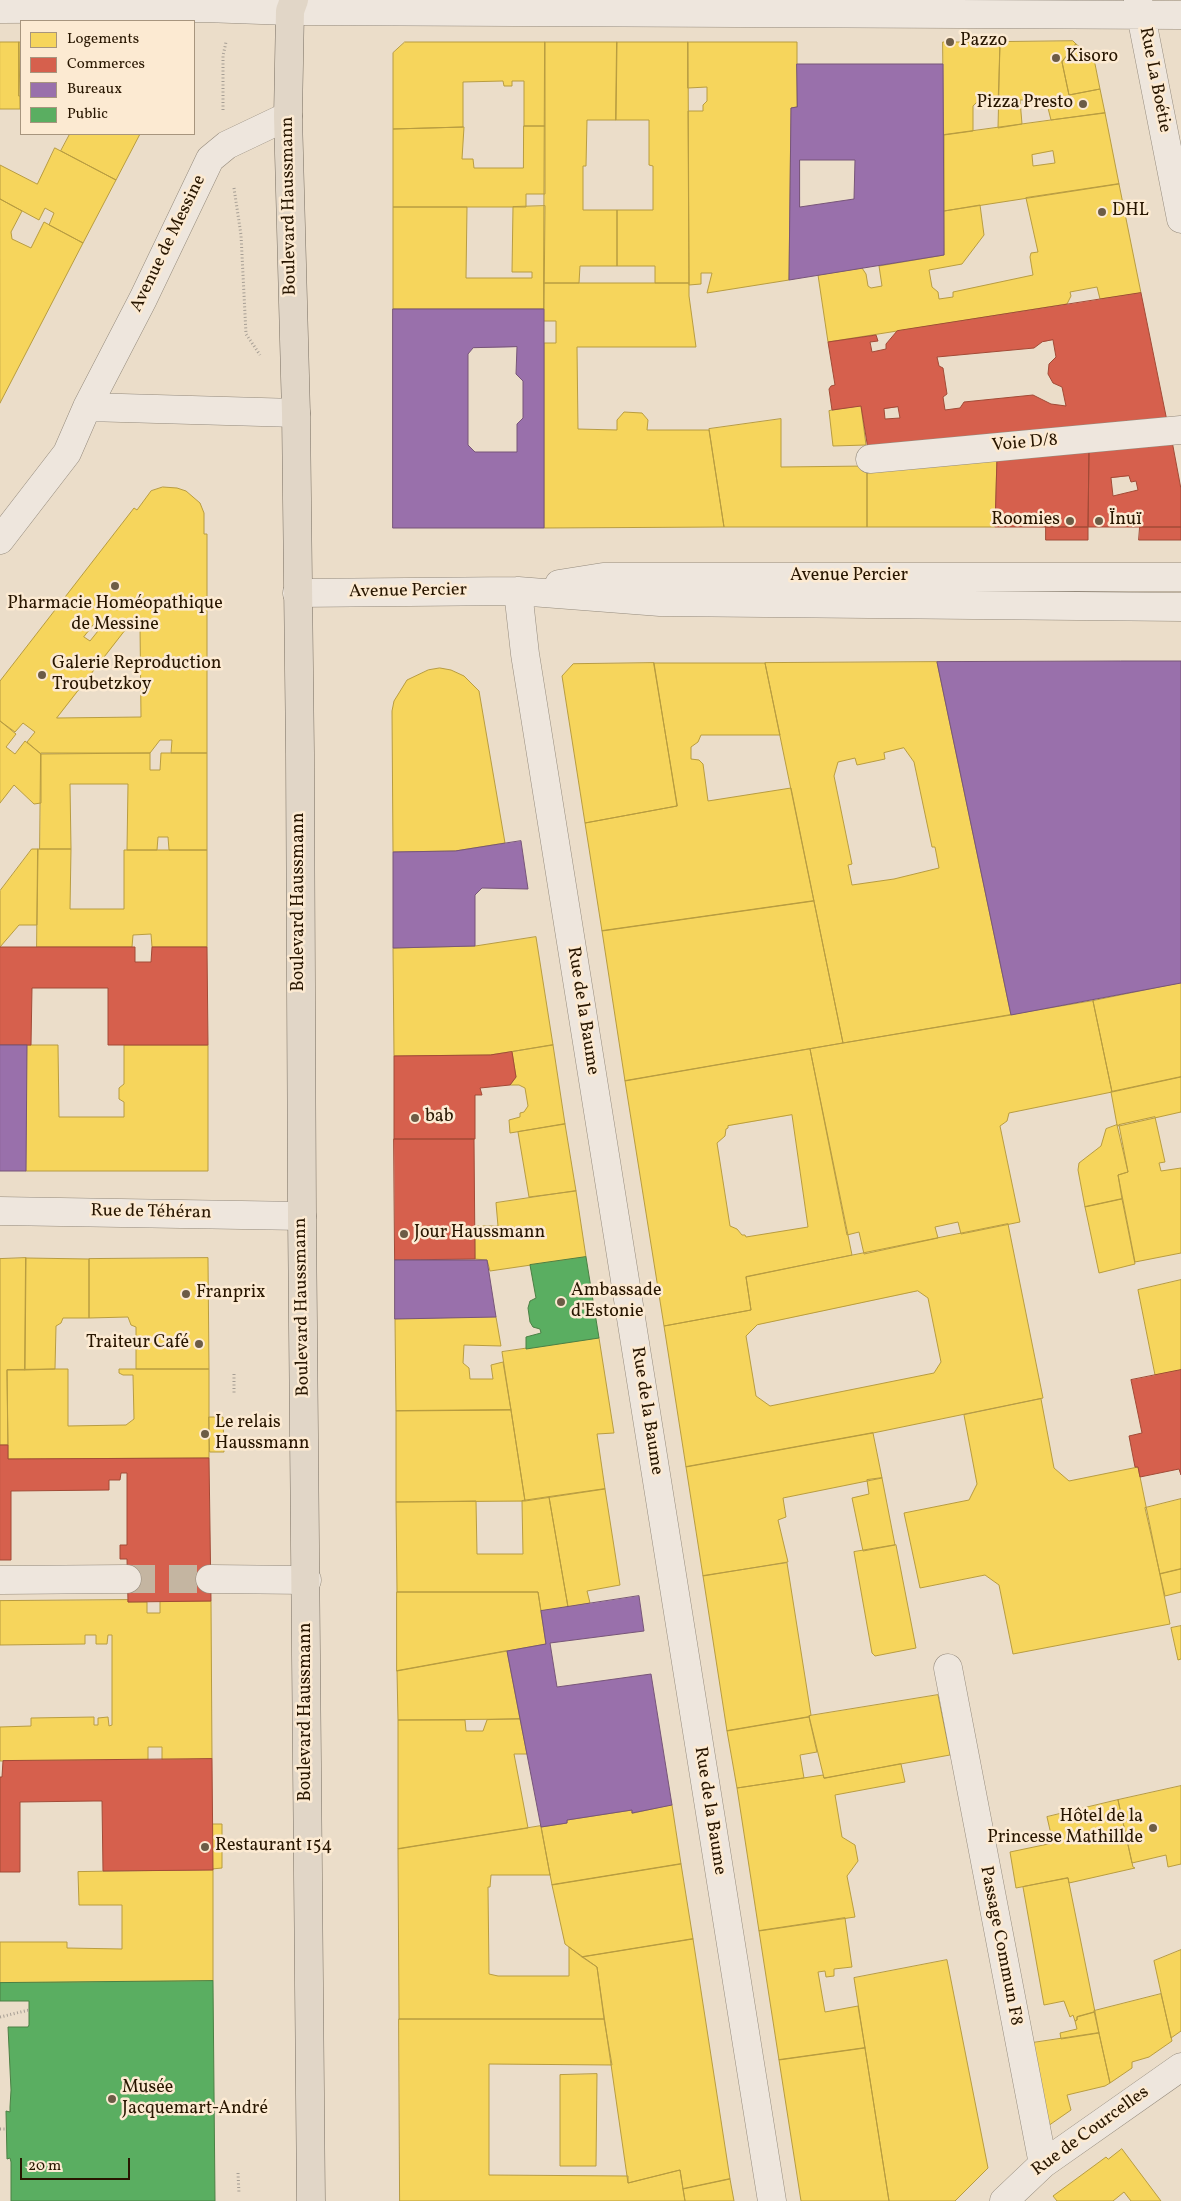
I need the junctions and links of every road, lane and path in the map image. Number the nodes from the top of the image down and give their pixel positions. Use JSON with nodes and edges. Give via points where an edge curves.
{"nodes":[{"id":1,"x":290,"y":4,"type":"edge"},
{"id":2,"x":1139,"y":7,"type":"edge"},
{"id":3,"x":232,"y":8,"type":"junction"},
{"id":4,"x":0,"y":9,"type":"edge"},
{"id":5,"x":1181,"y":15,"type":"edge"},
{"id":6,"x":222,"y":104,"type":"dead end"},
{"id":7,"x":288,"y":116,"type":"junction"},
{"id":8,"x":1181,"y":219,"type":"edge"},
{"id":9,"x":241,"y":235,"type":"dead end"},
{"id":10,"x":261,"y":358,"type":"dead end"},
{"id":11,"x":87,"y":407,"type":"junction"},
{"id":12,"x":296,"y":413,"type":"junction"},
{"id":13,"x":1181,"y":430,"type":"edge"},
{"id":14,"x":870,"y":459,"type":"dead end"},
{"id":15,"x":0,"y":540,"type":"edge"},
{"id":16,"x":1181,"y":577,"type":"edge"},
{"id":17,"x":518,"y":591,"type":"junction"},
{"id":18,"x":297,"y":593,"type":"junction"},
{"id":19,"x":1181,"y":607,"type":"edge"},
{"id":20,"x":0,"y":1211,"type":"edge"},
{"id":21,"x":302,"y":1216,"type":"junction"},
{"id":22,"x":234,"y":1374,"type":"dead end"},
{"id":23,"x":234,"y":1394,"type":"dead end"},
{"id":24,"x":127,"y":1579,"type":"tunnel mouth"},
{"id":25,"x":210,"y":1579,"type":"tunnel mouth"},
{"id":26,"x":0,"y":1580,"type":"edge"},
{"id":27,"x":306,"y":1580,"type":"junction"},
{"id":28,"x":948,"y":1668,"type":"dead end"},
{"id":29,"x":29,"y":2010,"type":"dead end"},
{"id":30,"x":0,"y":2017,"type":"edge"},
{"id":31,"x":1181,"y":2067,"type":"edge"},
{"id":32,"x":0,"y":2129,"type":"edge"},
{"id":33,"x":7,"y":2129,"type":"dead end"},
{"id":34,"x":1043,"y":2164,"type":"junction"},
{"id":35,"x":238,"y":2173,"type":"dead end"},
{"id":36,"x":239,"y":2194,"type":"dead end"},
{"id":37,"x":311,"y":2201,"type":"edge"},
{"id":38,"x":772,"y":2201,"type":"edge"},
{"id":39,"x":1004,"y":2201,"type":"edge"}],
"edges":[{"from":1,"to":2,"type":"street"},
{"from":1,"to":3,"type":"street"},
{"from":1,"to":7,"type":"main road","name":"Boulevard Haussmann"},
{"from":2,"to":5,"type":"street"},
{"from":2,"to":8,"type":"street","name":"Rue La Boétie"},
{"from":3,"to":4,"type":"street"},
{"from":3,"to":6,"type":"path","via":[[223,56]]},
{"from":7,"to":11,"type":"street","name":"Avenue de Messine","via":[[227,145],[210,159]]},
{"from":7,"to":12,"type":"main road","name":"Boulevard Haussmann"},
{"from":9,"to":10,"type":"path","via":[[246,334]]},
{"from":11,"to":12,"type":"street"},
{"from":11,"to":15,"type":"street","name":"Avenue de Messine","via":[[67,454]]},
{"from":12,"to":18,"type":"main road","name":"Boulevard Haussmann"},
{"from":13,"to":14,"type":"street","name":"Voie D/8"},
{"from":16,"to":17,"type":"street","name":"Avenue Percier","via":[[603,577]]},
{"from":17,"to":18,"type":"street","name":"Avenue Percier"},
{"from":17,"to":19,"type":"street","name":"Avenue Percier","via":[[660,602]]},
{"from":17,"to":38,"type":"street","name":"Rue de la Baume","via":[[525,654]]},
{"from":18,"to":21,"type":"main road","name":"Boulevard Haussmann"},
{"from":20,"to":21,"type":"street","name":"Rue de Téhéran"},
{"from":21,"to":27,"type":"main road","name":"Boulevard Haussmann"},
{"from":22,"to":23,"type":"path"},
{"from":24,"to":26,"type":"street"},
{"from":25,"to":27,"type":"street"},
{"from":27,"to":37,"type":"main road","name":"Boulevard Haussmann"},
{"from":28,"to":34,"type":"street","name":"Passage Commun F8"},
{"from":29,"to":30,"type":"path"},
{"from":31,"to":34,"type":"street","name":"Rue de Courcelles"},
{"from":32,"to":33,"type":"path"},
{"from":34,"to":39,"type":"street","name":"Rue de Courcelles"},
{"from":35,"to":36,"type":"path"}]}
